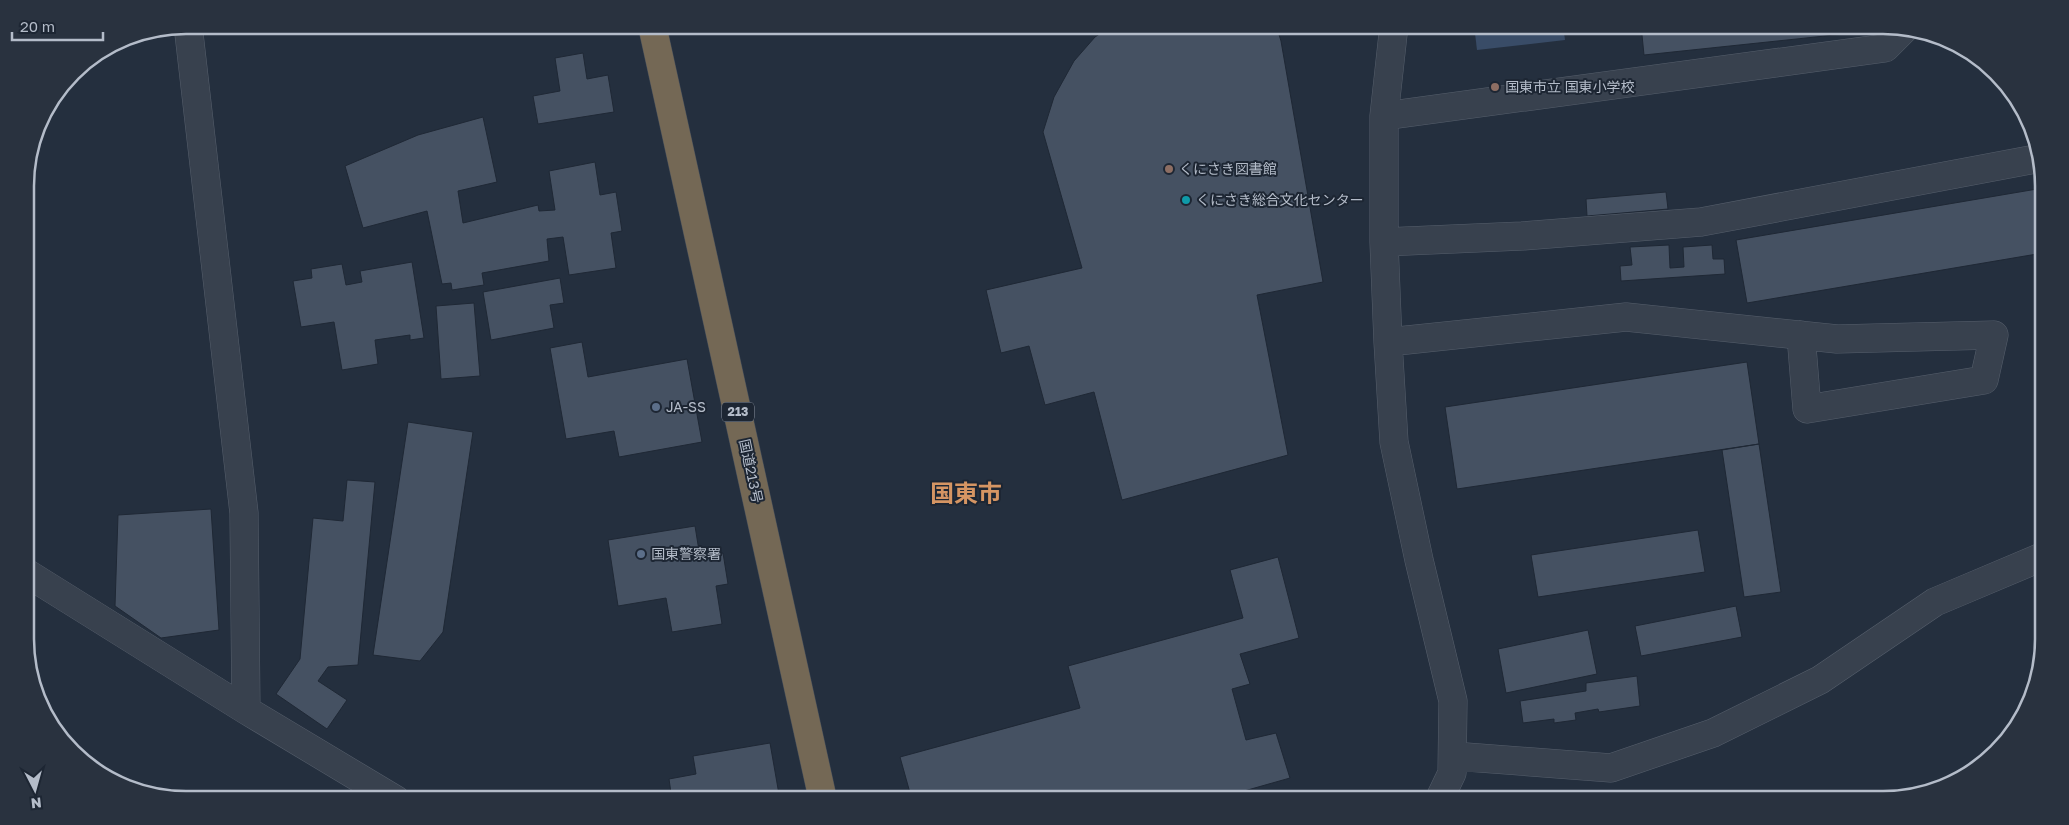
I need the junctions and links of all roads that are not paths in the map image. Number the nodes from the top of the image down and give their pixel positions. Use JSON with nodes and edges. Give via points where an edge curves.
{"nodes":[{"id":1,"x":189,"y":34,"type":"edge"},
{"id":2,"x":654,"y":34,"type":"edge"},
{"id":3,"x":1393,"y":34,"type":"edge"},
{"id":4,"x":1898,"y":35,"type":"edge"},
{"id":5,"x":1384,"y":116,"type":"junction"},
{"id":6,"x":2033,"y":160,"type":"edge"},
{"id":7,"x":1384,"y":242,"type":"junction"},
{"id":8,"x":1801,"y":335,"type":"dead end"},
{"id":9,"x":1388,"y":342,"type":"junction"},
{"id":10,"x":2035,"y":560,"type":"edge"},
{"id":11,"x":34,"y":578,"type":"edge"},
{"id":12,"x":246,"y":710,"type":"junction"},
{"id":13,"x":1453,"y":756,"type":"junction"},
{"id":14,"x":381,"y":791,"type":"edge"},
{"id":15,"x":821,"y":791,"type":"edge"},
{"id":16,"x":1444,"y":791,"type":"edge"}],
"edges":[{"from":1,"to":12,"type":"street","via":[[244,513]]},
{"from":2,"to":15,"type":"highway","name":"国道213号","number":"213"},
{"from":3,"to":5,"type":"street"},
{"from":4,"to":5,"type":"street","via":[[1885,48]]},
{"from":5,"to":7,"type":"street"},
{"from":6,"to":7,"type":"street","via":[[1701,222],[1522,236]]},
{"from":7,"to":9,"type":"street"},
{"from":8,"to":9,"type":"street","via":[[1807,409],[1984,380],[1994,335],[1837,339],[1626,317]]},
{"from":9,"to":13,"type":"street","via":[[1394,442],[1418,560],[1453,701]]},
{"from":10,"to":13,"type":"street","via":[[1935,602],[1820,680],[1722,729],[1612,768]]},
{"from":11,"to":12,"type":"street"},
{"from":12,"to":14,"type":"street"},
{"from":13,"to":16,"type":"street","via":[[1452,774]]}]}
